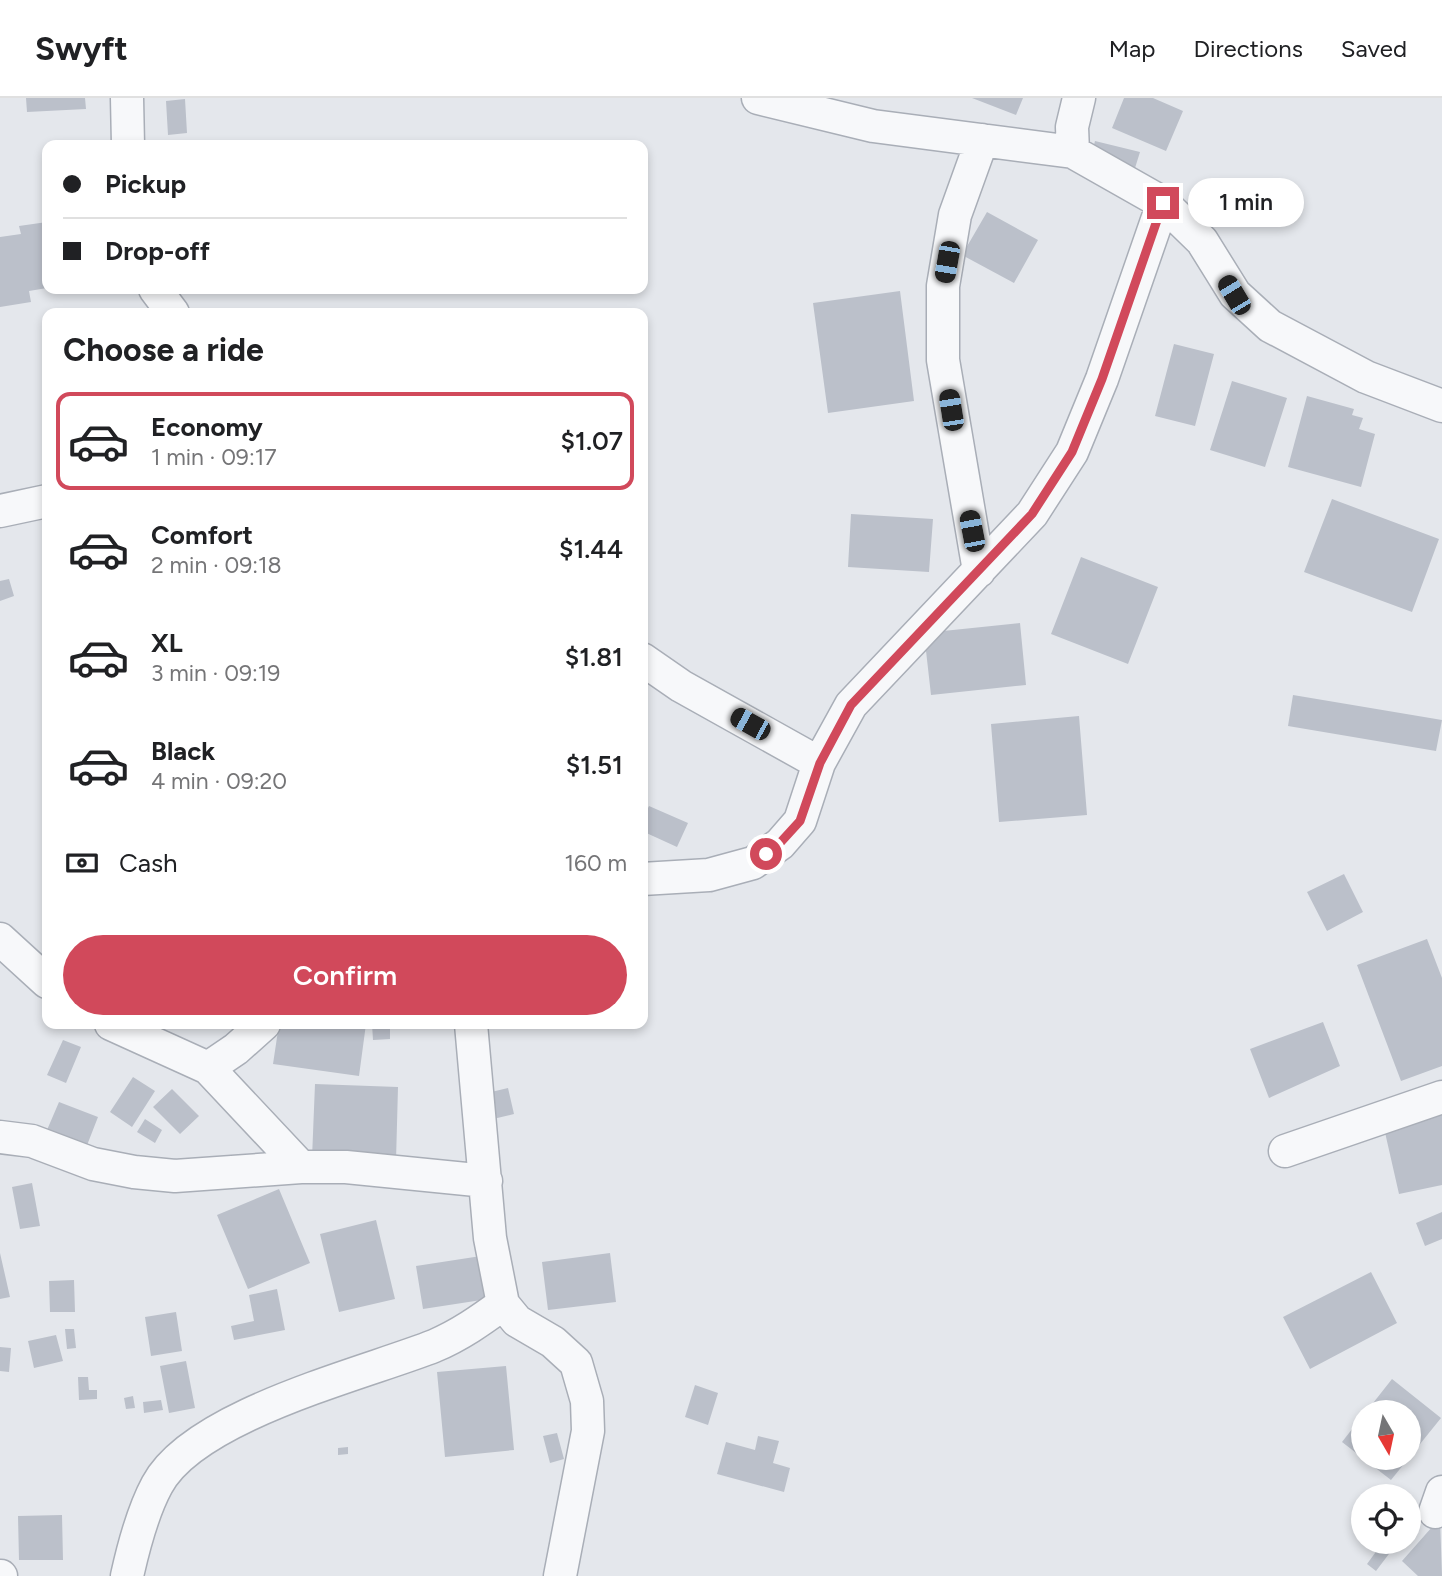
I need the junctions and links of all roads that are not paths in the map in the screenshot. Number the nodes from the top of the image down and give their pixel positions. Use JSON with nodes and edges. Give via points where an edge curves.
{"nodes":[{"id":1,"x":127,"y":98,"type":"edge"},
{"id":2,"x":758,"y":98,"type":"edge"},
{"id":3,"x":1079,"y":98,"type":"edge"},
{"id":4,"x":128,"y":140,"type":"edge"},
{"id":5,"x":982,"y":140,"type":"junction"},
{"id":6,"x":1073,"y":152,"type":"junction"},
{"id":7,"x":1163,"y":203,"type":"junction"},
{"id":8,"x":1442,"y":406,"type":"edge"},
{"id":9,"x":42,"y":502,"type":"edge"},
{"id":10,"x":0,"y":511,"type":"edge"},
{"id":11,"x":979,"y":571,"type":"junction"},
{"id":12,"x":648,"y":663,"type":"edge"},
{"id":13,"x":820,"y":763,"type":"junction"},
{"id":14,"x":648,"y":879,"type":"edge"},
{"id":15,"x":0,"y":939,"type":"edge"},
{"id":16,"x":42,"y":977,"type":"edge"},
{"id":17,"x":122,"y":1029,"type":"edge"},
{"id":18,"x":258,"y":1029,"type":"edge"},
{"id":19,"x":471,"y":1029,"type":"edge"},
{"id":20,"x":208,"y":1068,"type":"junction"},
{"id":21,"x":1442,"y":1097,"type":"edge"},
{"id":22,"x":0,"y":1137,"type":"edge"},
{"id":23,"x":1286,"y":1151,"type":"dead end"},
{"id":24,"x":301,"y":1167,"type":"junction"},
{"id":25,"x":486,"y":1181,"type":"junction"},
{"id":26,"x":503,"y":1304,"type":"junction"},
{"id":27,"x":127,"y":1576,"type":"edge"},
{"id":28,"x":561,"y":1576,"type":"edge"}],
"edges":[{"from":1,"to":4,"type":"street"},
{"from":2,"to":5,"type":"street","via":[[873,126]]},
{"from":3,"to":6,"type":"street","via":[[1072,127]]},
{"from":5,"to":6,"type":"street"},
{"from":5,"to":11,"type":"street","via":[[955,215],[943,286],[943,360]]},
{"from":6,"to":7,"type":"street"},
{"from":7,"to":8,"type":"street","via":[[1202,241],[1234,295],[1270,326],[1366,377]]},
{"from":7,"to":11,"type":"street","via":[[1072,452],[1032,514]]},
{"from":9,"to":10,"type":"street"},
{"from":11,"to":13,"type":"street","via":[[851,705]]},
{"from":12,"to":13,"type":"street"},
{"from":13,"to":14,"type":"street","via":[[800,821],[753,863],[709,875]]},
{"from":15,"to":16,"type":"street"},
{"from":17,"to":20,"type":"street"},
{"from":18,"to":20,"type":"street"},
{"from":19,"to":25,"type":"street"},
{"from":20,"to":24,"type":"street"},
{"from":21,"to":23,"type":"street"},
{"from":22,"to":24,"type":"street","via":[[32,1141],[93,1164],[174,1176]]},
{"from":24,"to":25,"type":"street"},
{"from":25,"to":26,"type":"street","via":[[490,1238]]},
{"from":26,"to":27,"type":"street","via":[[452,1338],[269,1406],[179,1457],[158,1484]]},
{"from":26,"to":28,"type":"street","via":[[517,1321],[576,1363],[585,1392],[588,1431]]}]}
